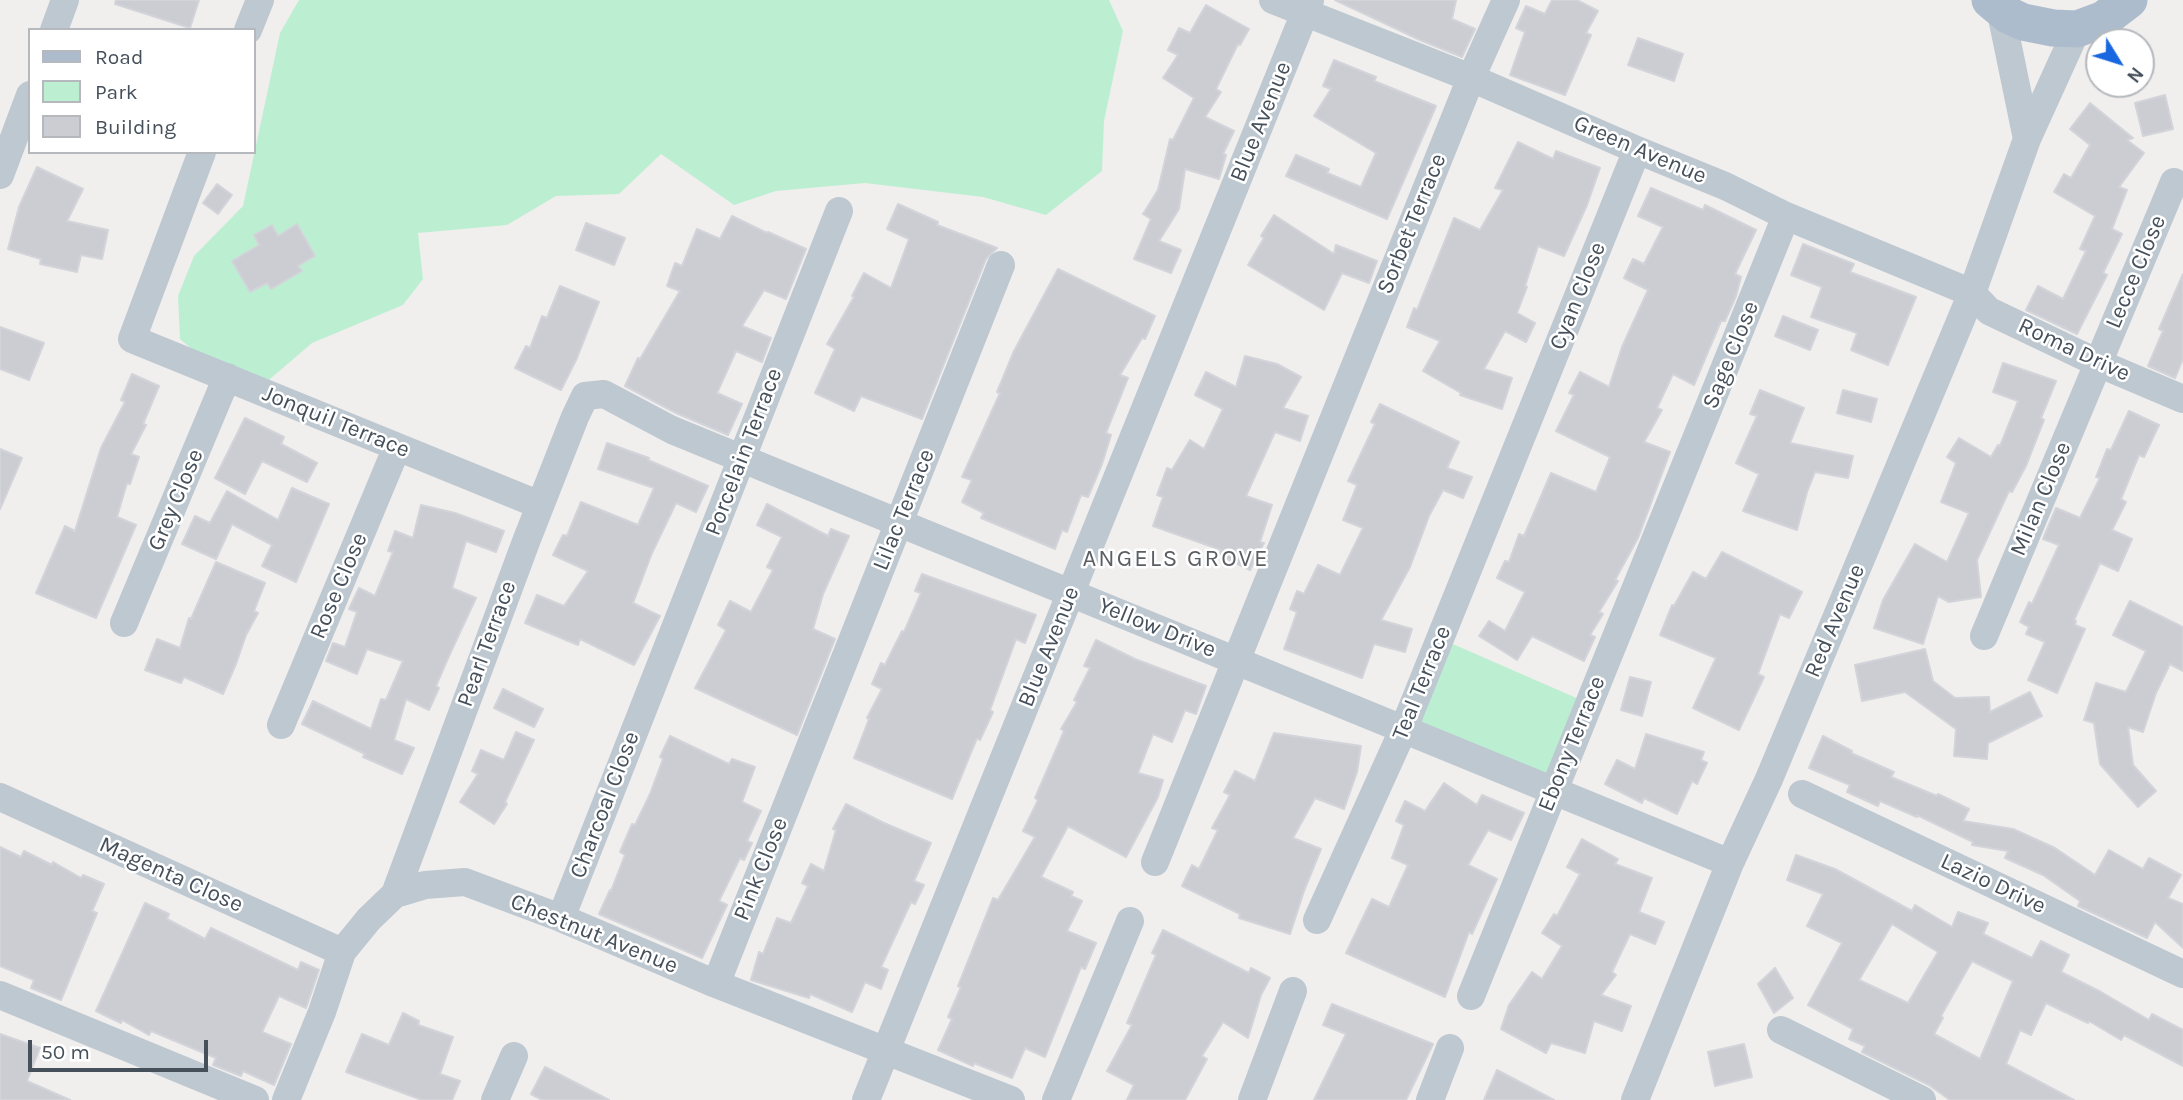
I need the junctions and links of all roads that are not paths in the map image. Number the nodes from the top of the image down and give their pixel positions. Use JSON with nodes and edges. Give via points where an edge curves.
{"nodes":[{"id":1,"x":65,"y":0,"type":"edge"},
{"id":2,"x":260,"y":0,"type":"edge"},
{"id":3,"x":1273,"y":0,"type":"edge"},
{"id":4,"x":1506,"y":0,"type":"edge"},
{"id":5,"x":2129,"y":0,"type":"edge"},
{"id":6,"x":1995,"y":4,"type":"edge"},
{"id":7,"x":1308,"y":6,"type":"edge"},
{"id":8,"x":55,"y":28,"type":"edge"},
{"id":9,"x":249,"y":28,"type":"edge"},
{"id":10,"x":2077,"y":29,"type":"junction"},
{"id":11,"x":1471,"y":78,"type":"junction"},
{"id":12,"x":28,"y":100,"type":"edge"},
{"id":13,"x":2027,"y":139,"type":"junction"},
{"id":14,"x":1637,"y":150,"type":"junction"},
{"id":15,"x":201,"y":154,"type":"edge"},
{"id":16,"x":0,"y":175,"type":"edge"},
{"id":17,"x":2174,"y":182,"type":"dead end"},
{"id":18,"x":839,"y":211,"type":"dead end"},
{"id":19,"x":1786,"y":216,"type":"junction"},
{"id":20,"x":1001,"y":265,"type":"dead end"},
{"id":21,"x":1972,"y":293,"type":"junction"},
{"id":22,"x":2098,"y":363,"type":"junction"},
{"id":23,"x":227,"y":377,"type":"junction"},
{"id":24,"x":585,"y":396,"type":"joint"},
{"id":25,"x":2183,"y":399,"type":"edge"},
{"id":26,"x":1519,"y":442,"type":"joint"},
{"id":27,"x":397,"y":447,"type":"junction"},
{"id":28,"x":741,"y":458,"type":"junction"},
{"id":29,"x":1675,"y":493,"type":"joint"},
{"id":30,"x":540,"y":505,"type":"junction"},
{"id":31,"x":899,"y":523,"type":"junction"},
{"id":32,"x":1071,"y":593,"type":"junction"},
{"id":33,"x":124,"y":623,"type":"dead end"},
{"id":34,"x":1984,"y":636,"type":"dead end"},
{"id":35,"x":1235,"y":660,"type":"junction"},
{"id":36,"x":649,"y":693,"type":"joint"},
{"id":37,"x":281,"y":725,"type":"dead end"},
{"id":38,"x":1404,"y":729,"type":"junction"},
{"id":39,"x":806,"y":755,"type":"joint"},
{"id":40,"x":1552,"y":791,"type":"junction"},
{"id":41,"x":1802,"y":794,"type":"dead end"},
{"id":42,"x":0,"y":797,"type":"edge"},
{"id":43,"x":1155,"y":862,"type":"dead end"},
{"id":44,"x":1730,"y":863,"type":"junction"},
{"id":45,"x":394,"y":894,"type":"junction"},
{"id":46,"x":561,"y":918,"type":"junction"},
{"id":47,"x":1317,"y":920,"type":"dead end"},
{"id":48,"x":1130,"y":921,"type":"dead end"},
{"id":49,"x":342,"y":952,"type":"junction"},
{"id":50,"x":2183,"y":974,"type":"edge"},
{"id":51,"x":716,"y":984,"type":"junction"},
{"id":52,"x":1293,"y":991,"type":"dead end"},
{"id":53,"x":0,"y":995,"type":"edge"},
{"id":54,"x":1471,"y":996,"type":"dead end"},
{"id":55,"x":1780,"y":1030,"type":"dead end"},
{"id":56,"x":1450,"y":1048,"type":"dead end"},
{"id":57,"x":887,"y":1049,"type":"junction"},
{"id":58,"x":514,"y":1056,"type":"dead end"},
{"id":59,"x":255,"y":1100,"type":"edge"},
{"id":60,"x":286,"y":1100,"type":"edge"},
{"id":61,"x":495,"y":1100,"type":"edge"},
{"id":62,"x":866,"y":1100,"type":"edge"},
{"id":63,"x":1011,"y":1100,"type":"edge"},
{"id":64,"x":1056,"y":1100,"type":"edge"},
{"id":65,"x":1252,"y":1100,"type":"edge"},
{"id":66,"x":1430,"y":1100,"type":"edge"},
{"id":67,"x":1635,"y":1100,"type":"edge"},
{"id":68,"x":1922,"y":1100,"type":"edge"}],
"edges":[{"from":1,"to":8,"type":"street"},
{"from":2,"to":9,"type":"street"},
{"from":3,"to":7,"type":"street","name":"Green Avenue"},
{"from":4,"to":11,"type":"street","name":"Sorbet Terrace"},
{"from":5,"to":10,"type":"main road","via":[[2104,19]]},
{"from":6,"to":10,"type":"main road","via":[[2023,22]]},
{"from":6,"to":13,"type":"street"},
{"from":7,"to":11,"type":"street","name":"Green Avenue"},
{"from":7,"to":32,"type":"street","name":"Blue Avenue"},
{"from":10,"to":13,"type":"street","name":"Red Avenue"},
{"from":11,"to":14,"type":"street","name":"Green Avenue"},
{"from":11,"to":35,"type":"street","name":"Sorbet Terrace"},
{"from":12,"to":16,"type":"street"},
{"from":13,"to":21,"type":"street","name":"Red Avenue"},
{"from":14,"to":19,"type":"street","name":"Green Avenue"},
{"from":14,"to":26,"type":"street","name":"Cyan Close"},
{"from":15,"to":23,"type":"street","name":"Jonquil Terrace","via":[[132,339]]},
{"from":17,"to":22,"type":"street","name":"Lecce Close"},
{"from":18,"to":28,"type":"street","name":"Porcelain Terrace"},
{"from":19,"to":21,"type":"street","name":"Green Avenue"},
{"from":19,"to":29,"type":"street","name":"Sage Close"},
{"from":20,"to":31,"type":"street","name":"Lilac Terrace"},
{"from":21,"to":22,"type":"street","name":"Roma Drive","via":[[1989,311]]},
{"from":21,"to":44,"type":"street","name":"Red Avenue"},
{"from":22,"to":25,"type":"street","name":"Roma Drive"},
{"from":22,"to":34,"type":"street","name":"Milan Close"},
{"from":23,"to":27,"type":"street","name":"Jonquil Terrace"},
{"from":23,"to":33,"type":"street","name":"Grey Close"},
{"from":24,"to":28,"type":"street","name":"Yellow Drive","via":[[604,394],[671,430]]},
{"from":24,"to":30,"type":"street","name":"Pearl Terrace"},
{"from":26,"to":38,"type":"street","name":"Teal Terrace"},
{"from":27,"to":30,"type":"street","name":"Jonquil Terrace"},
{"from":27,"to":37,"type":"street","name":"Rose Close"},
{"from":28,"to":31,"type":"street","name":"Yellow Drive"},
{"from":28,"to":36,"type":"street","name":"Porcelain Terrace"},
{"from":29,"to":40,"type":"street","name":"Ebony Terrace"},
{"from":30,"to":45,"type":"street","name":"Pearl Terrace"},
{"from":31,"to":32,"type":"street","name":"Yellow Drive"},
{"from":31,"to":39,"type":"street","name":"Lilac Terrace"},
{"from":32,"to":35,"type":"street","name":"Yellow Drive"},
{"from":32,"to":57,"type":"street","name":"Blue Avenue"},
{"from":35,"to":38,"type":"street","name":"Yellow Drive"},
{"from":35,"to":43,"type":"street","name":"Sorbet Terrace"},
{"from":36,"to":46,"type":"street","name":"Charcoal Close"},
{"from":38,"to":40,"type":"street","name":"Yellow Drive"},
{"from":38,"to":47,"type":"street","name":"Teal Terrace"},
{"from":39,"to":51,"type":"street","name":"Pink Close"},
{"from":40,"to":44,"type":"street","name":"Yellow Drive"},
{"from":40,"to":54,"type":"street","name":"Ebony Terrace"},
{"from":41,"to":50,"type":"street","name":"Lazio Drive"},
{"from":42,"to":49,"type":"street","name":"Magenta Close"},
{"from":44,"to":67,"type":"street","name":"Red Avenue"},
{"from":45,"to":46,"type":"street","name":"Chestnut Avenue","via":[[425,885],[465,882]]},
{"from":45,"to":49,"type":"street","name":"Chestnut Avenue"},
{"from":46,"to":51,"type":"street","name":"Chestnut Avenue"},
{"from":48,"to":64,"type":"street"},
{"from":49,"to":60,"type":"street","name":"Chestnut Avenue"},
{"from":51,"to":57,"type":"street","name":"Chestnut Avenue"},
{"from":52,"to":65,"type":"street"},
{"from":53,"to":59,"type":"street"},
{"from":55,"to":68,"type":"street"},
{"from":56,"to":66,"type":"street"},
{"from":57,"to":62,"type":"street","name":"Blue Avenue"},
{"from":57,"to":63,"type":"street","name":"Chestnut Avenue"},
{"from":58,"to":61,"type":"street"}]}
